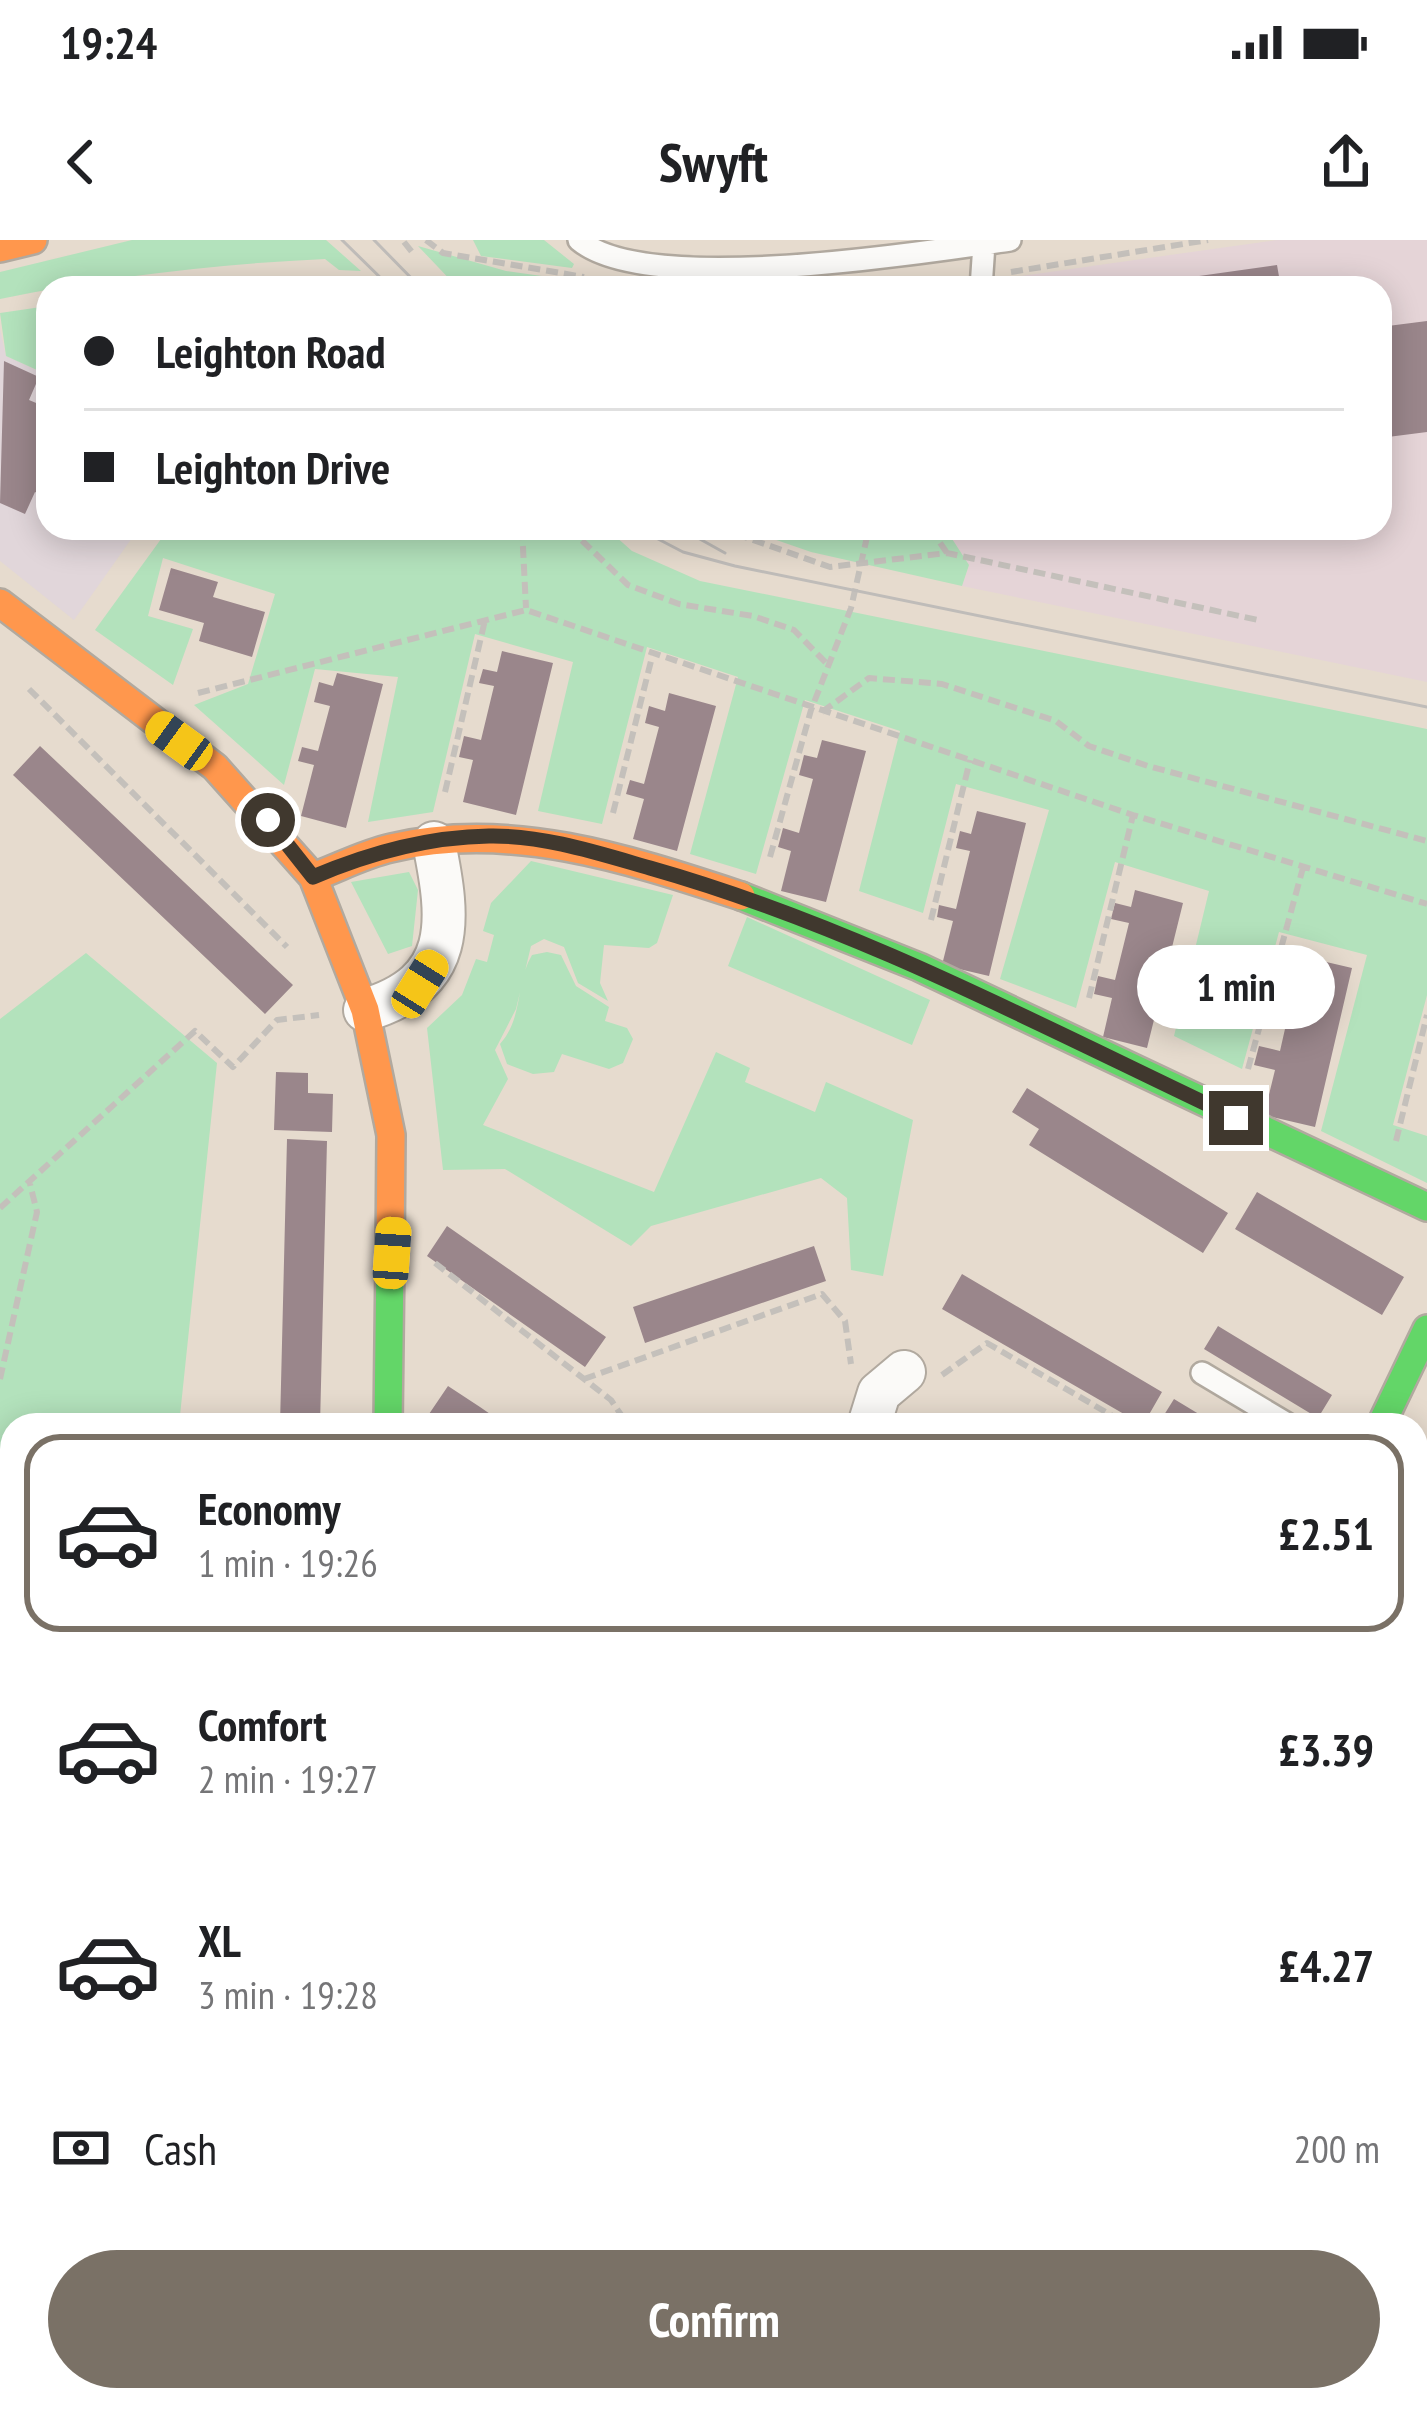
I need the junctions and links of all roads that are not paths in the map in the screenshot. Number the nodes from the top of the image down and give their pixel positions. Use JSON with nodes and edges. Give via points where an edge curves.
{"nodes":[{"id":1,"x":34,"y":240,"type":"edge"},
{"id":2,"x":579,"y":240,"type":"edge"},
{"id":3,"x":1010,"y":240,"type":"edge"},
{"id":4,"x":984,"y":244,"type":"junction"},
{"id":5,"x":0,"y":248,"type":"edge"},
{"id":6,"x":983,"y":276,"type":"edge"},
{"id":7,"x":0,"y":603,"type":"edge"},
{"id":8,"x":434,"y":843,"type":"junction"},
{"id":9,"x":313,"y":877,"type":"junction"},
{"id":10,"x":344,"y":1012,"type":"junction"},
{"id":11,"x":1427,"y":1207,"type":"edge"},
{"id":12,"x":1427,"y":1329,"type":"edge"},
{"id":13,"x":904,"y":1372,"type":"road end"},
{"id":14,"x":1202,"y":1373,"type":"dead end"},
{"id":15,"x":388,"y":1413,"type":"edge"},
{"id":16,"x":872,"y":1413,"type":"edge"},
{"id":17,"x":1269,"y":1413,"type":"edge"},
{"id":18,"x":1387,"y":1413,"type":"edge"}],
"edges":[{"from":1,"to":5,"type":"main road"},
{"from":2,"to":4,"type":"lane","via":[[632,265],[857,261]]},
{"from":3,"to":4,"type":"lane"},
{"from":4,"to":6,"type":"lane"},
{"from":7,"to":9,"type":"main road","via":[[215,767]]},
{"from":8,"to":9,"type":"main road","via":[[390,848]]},
{"from":8,"to":10,"type":"street","via":[[446,929],[436,958],[420,984],[393,1002]]},
{"from":8,"to":11,"type":"main road","via":[[491,836],[603,855],[758,902],[919,967]]},
{"from":9,"to":10,"type":"main road"},
{"from":10,"to":15,"type":"main road","via":[[391,1135]]},
{"from":12,"to":18,"type":"main road"},
{"from":13,"to":16,"type":"street","via":[[880,1393]]},
{"from":14,"to":17,"type":"lane"}]}
